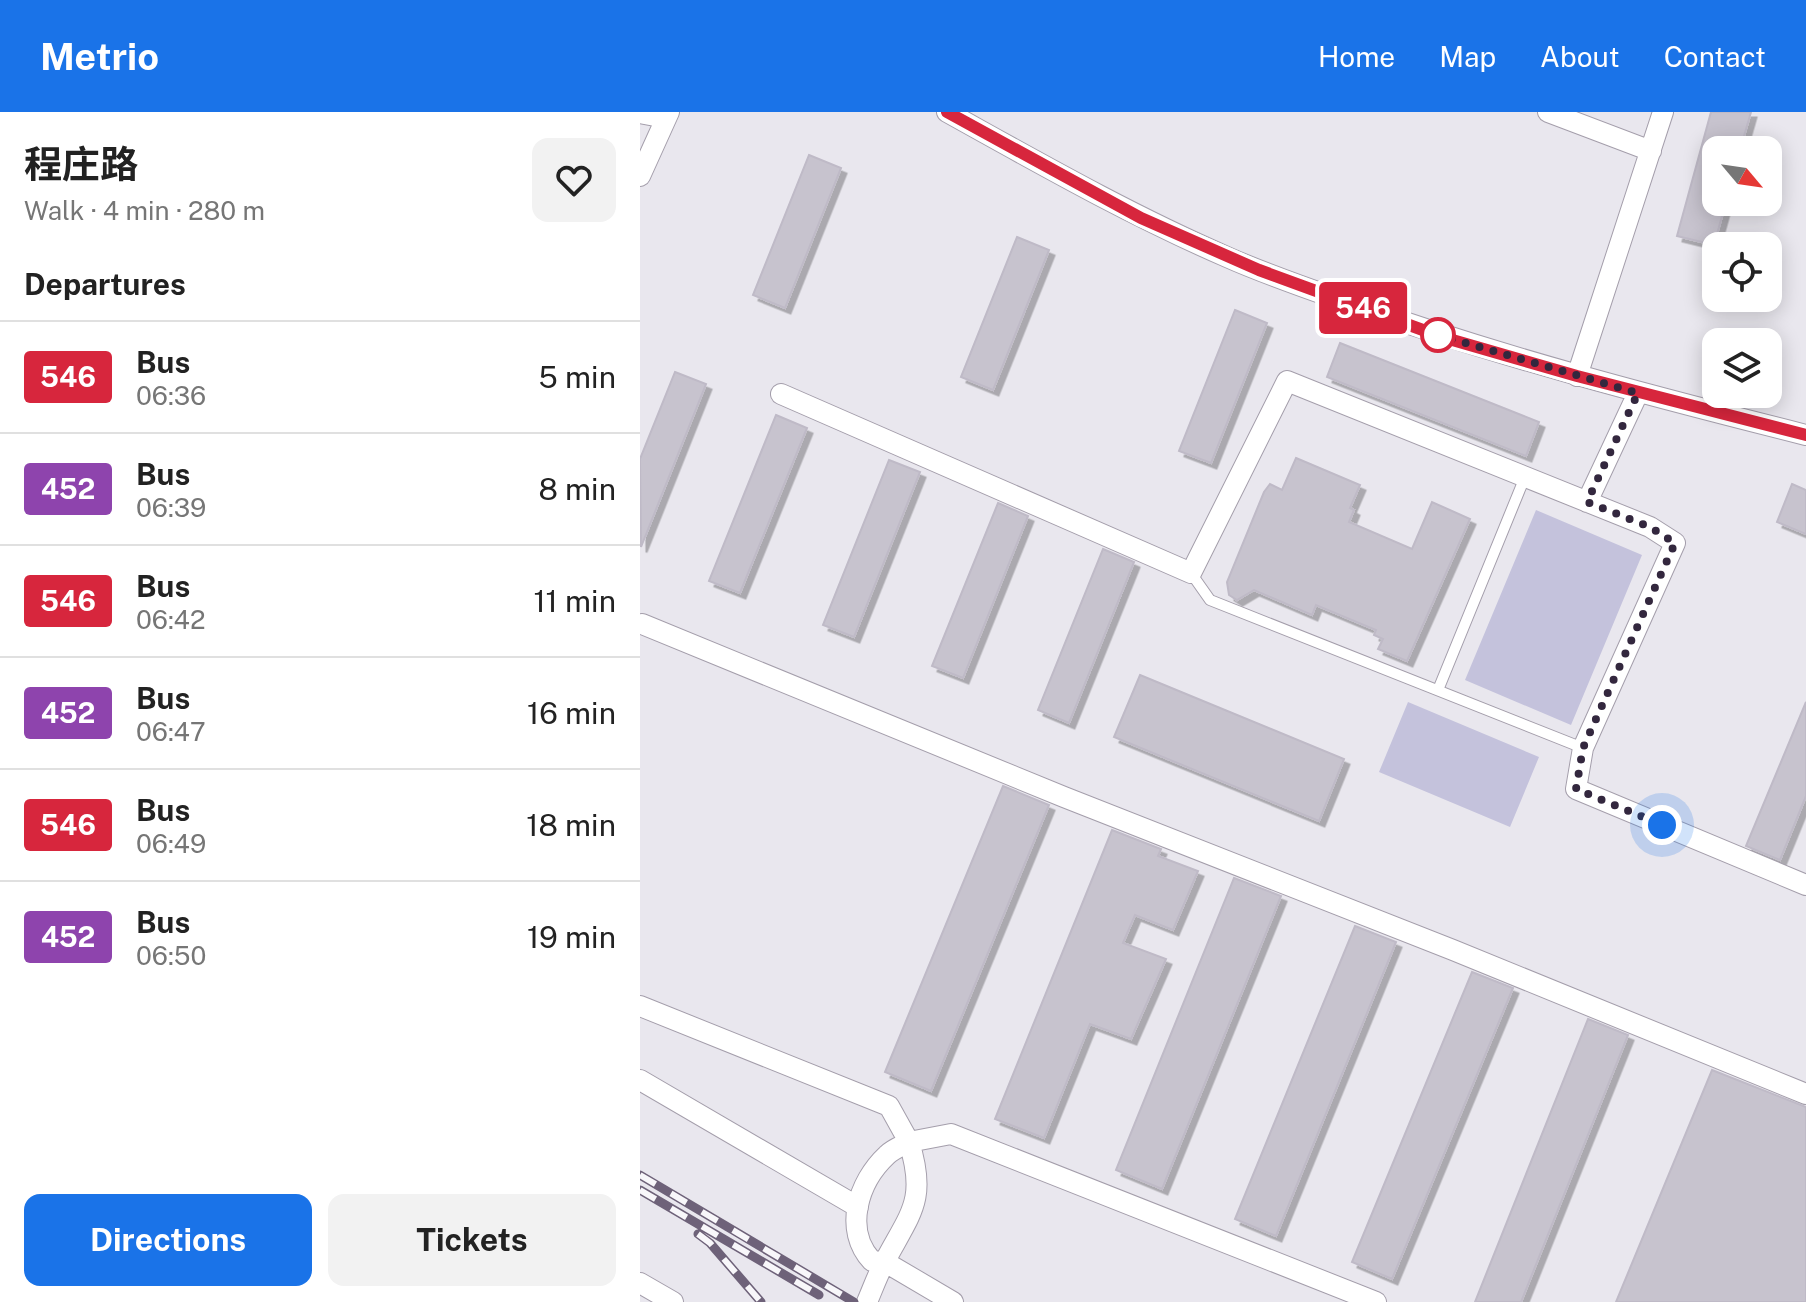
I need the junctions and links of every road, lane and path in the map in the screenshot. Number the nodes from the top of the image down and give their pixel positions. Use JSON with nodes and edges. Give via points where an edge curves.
{"nodes":[{"id":1,"x":947,"y":112,"type":"edge"},
{"id":2,"x":1548,"y":112,"type":"edge"},
{"id":3,"x":1663,"y":112,"type":"edge"},
{"id":4,"x":640,"y":113,"type":"edge"},
{"id":5,"x":668,"y":115,"type":"edge"},
{"id":6,"x":1651,"y":151,"type":"junction"},
{"id":7,"x":640,"y":176,"type":"edge"},
{"id":8,"x":1577,"y":376,"type":"junction"},
{"id":9,"x":1638,"y":393,"type":"junction"},
{"id":10,"x":781,"y":394,"type":"dead end"},
{"id":11,"x":1806,"y":435,"type":"edge"},
{"id":12,"x":1525,"y":477,"type":"junction"},
{"id":13,"x":1587,"y":502,"type":"junction"},
{"id":14,"x":1191,"y":573,"type":"junction"},
{"id":15,"x":641,"y":625,"type":"edge"},
{"id":16,"x":1438,"y":690,"type":"junction"},
{"id":17,"x":1583,"y":748,"type":"junction"},
{"id":18,"x":1806,"y":885,"type":"edge"},
{"id":19,"x":640,"y":1006,"type":"edge"},
{"id":20,"x":640,"y":1080,"type":"edge"},
{"id":21,"x":1806,"y":1094,"type":"edge"},
{"id":22,"x":909,"y":1142,"type":"junction"},
{"id":23,"x":858,"y":1207,"type":"junction"},
{"id":24,"x":885,"y":1262,"type":"junction"},
{"id":25,"x":640,"y":1283,"type":"edge"},
{"id":26,"x":673,"y":1302,"type":"edge"},
{"id":27,"x":867,"y":1302,"type":"edge"},
{"id":28,"x":953,"y":1302,"type":"edge"},
{"id":29,"x":1376,"y":1302,"type":"edge"}],
"edges":[{"from":1,"to":8,"type":"street","via":[[1088,190],[1229,258],[1442,337]]},
{"from":2,"to":6,"type":"street"},
{"from":3,"to":6,"type":"street"},
{"from":4,"to":5,"type":"street"},
{"from":5,"to":7,"type":"street"},
{"from":6,"to":8,"type":"street"},
{"from":8,"to":9,"type":"street"},
{"from":9,"to":11,"type":"street"},
{"from":9,"to":13,"type":"street"},
{"from":10,"to":14,"type":"street"},
{"from":12,"to":13,"type":"street"},
{"from":12,"to":14,"type":"street","via":[[1287,381]]},
{"from":12,"to":16,"type":"lane"},
{"from":13,"to":17,"type":"street","via":[[1675,543]]},
{"from":14,"to":16,"type":"lane","via":[[1210,600]]},
{"from":15,"to":21,"type":"street"},
{"from":16,"to":17,"type":"lane"},
{"from":17,"to":18,"type":"street","via":[[1576,789]]},
{"from":19,"to":22,"type":"street","via":[[889,1106]]},
{"from":20,"to":23,"type":"street"},
{"from":22,"to":23,"type":"street","via":[[888,1153],[864,1185]]},
{"from":22,"to":24,"type":"street","via":[[917,1168],[917,1197]]},
{"from":22,"to":29,"type":"street","via":[[951,1134]]},
{"from":23,"to":24,"type":"street","via":[[854,1221],[861,1249],[872,1261]]},
{"from":24,"to":27,"type":"street"},
{"from":24,"to":28,"type":"street"},
{"from":25,"to":26,"type":"street"}]}
